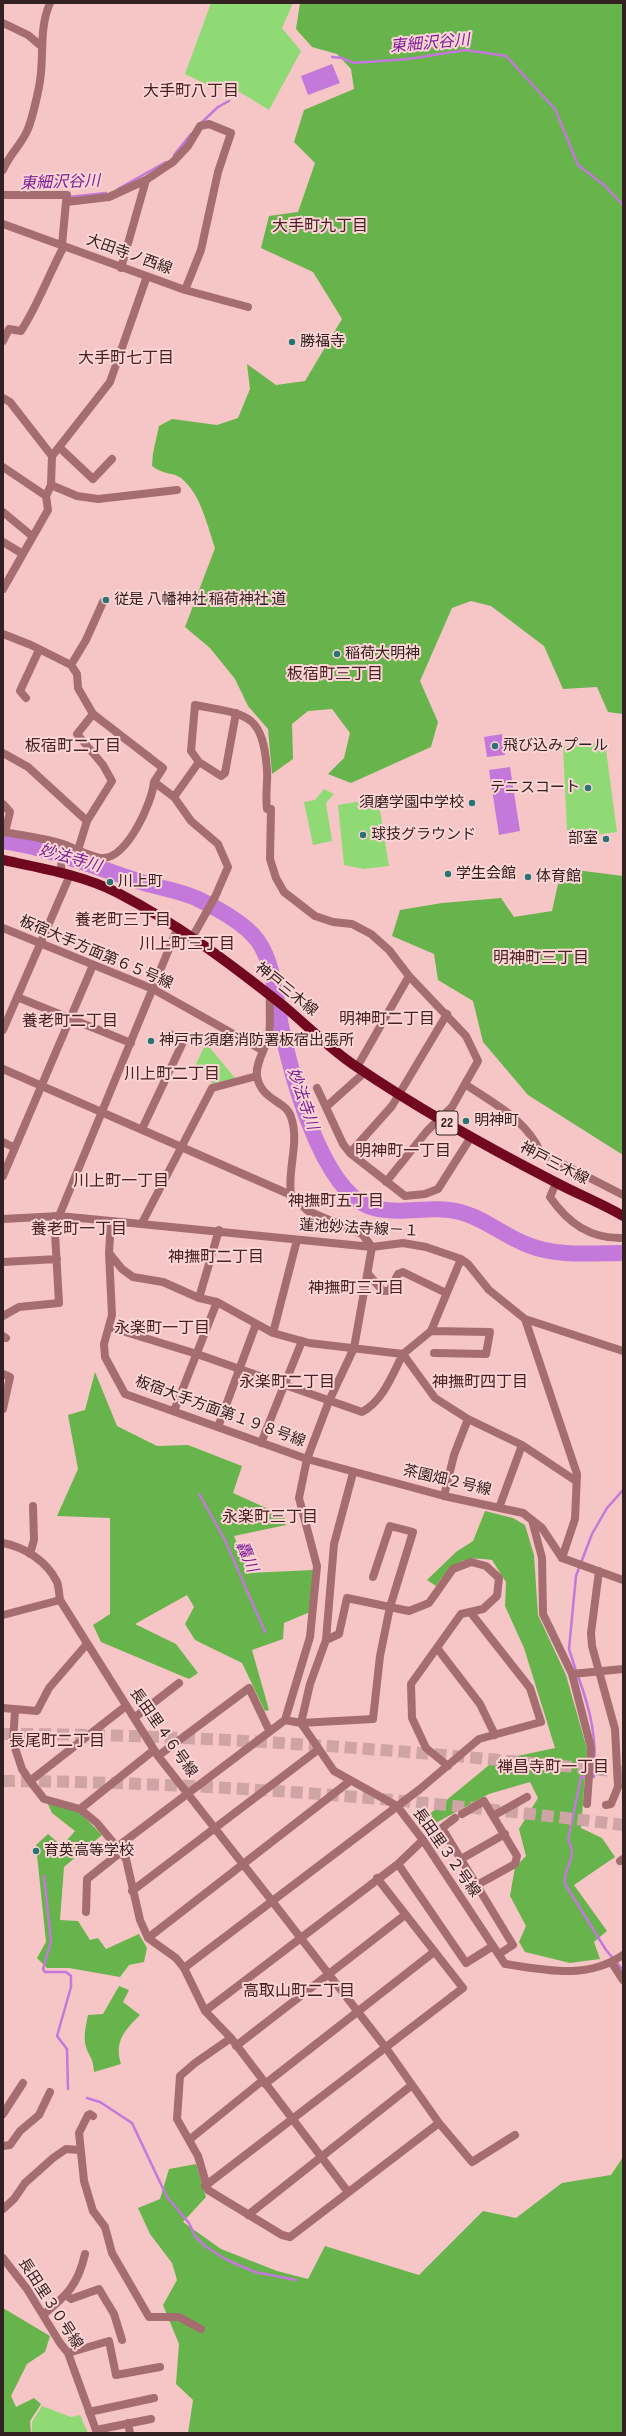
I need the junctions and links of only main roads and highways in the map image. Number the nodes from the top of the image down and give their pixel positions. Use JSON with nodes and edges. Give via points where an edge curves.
{"nodes":[{"id":1,"x":3,"y":860,"type":"edge"},
{"id":2,"x":623,"y":1216,"type":"edge"}],
"edges":[{"from":1,"to":2,"type":"main road","name":"神戸三木線","number":"22","via":[[64,870],[117,893],[193,936],[361,1070],[399,1095],[556,1183]]}]}
